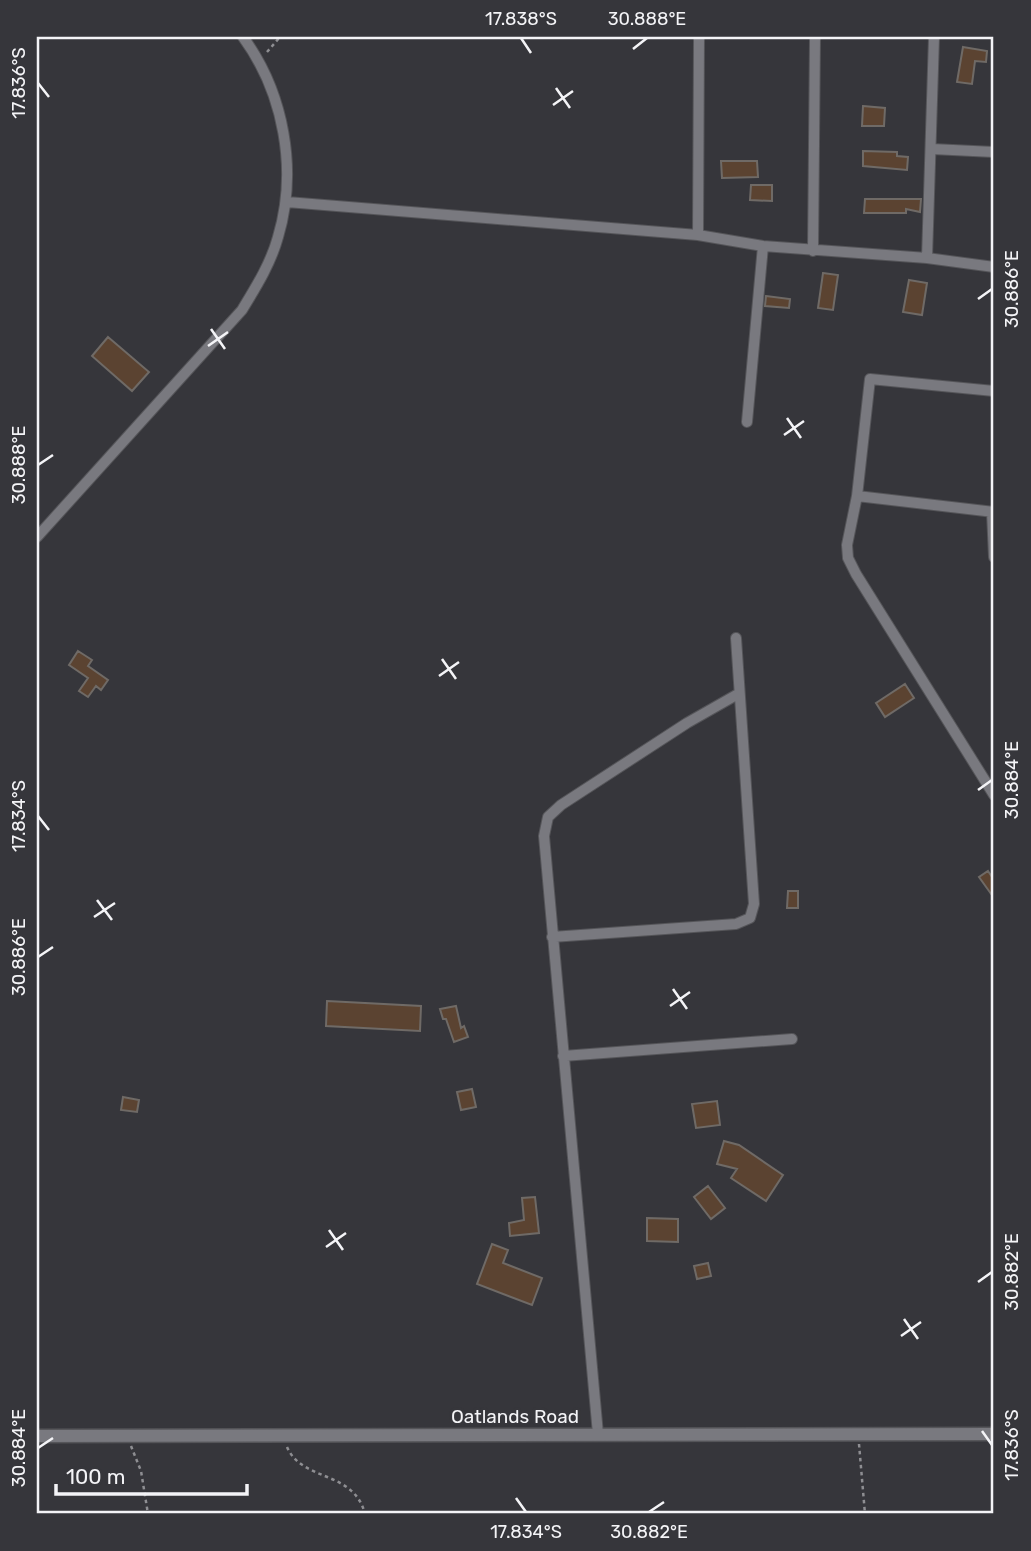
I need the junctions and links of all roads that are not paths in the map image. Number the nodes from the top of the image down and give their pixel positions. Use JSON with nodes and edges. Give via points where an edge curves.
{"nodes":[{"id":1,"x":243,"y":37,"type":"edge"},
{"id":2,"x":699,"y":37,"type":"edge"},
{"id":3,"x":815,"y":37,"type":"edge"},
{"id":4,"x":934,"y":37,"type":"edge"},
{"id":5,"x":932,"y":149,"type":"junction"},
{"id":6,"x":994,"y":152,"type":"edge"},
{"id":7,"x":287,"y":202,"type":"junction"},
{"id":8,"x":698,"y":235,"type":"junction"},
{"id":9,"x":763,"y":246,"type":"junction"},
{"id":10,"x":813,"y":251,"type":"junction"},
{"id":11,"x":927,"y":258,"type":"junction"},
{"id":12,"x":994,"y":267,"type":"edge"},
{"id":13,"x":994,"y":391,"type":"edge"},
{"id":14,"x":747,"y":422,"type":"dead end"},
{"id":15,"x":857,"y":496,"type":"junction"},
{"id":16,"x":993,"y":512,"type":"edge"},
{"id":17,"x":37,"y":537,"type":"edge"},
{"id":18,"x":994,"y":557,"type":"edge"},
{"id":19,"x":736,"y":638,"type":"dead end"},
{"id":20,"x":738,"y":694,"type":"junction"},
{"id":21,"x":994,"y":795,"type":"edge"},
{"id":22,"x":552,"y":937,"type":"junction"},
{"id":23,"x":792,"y":1039,"type":"dead end"},
{"id":24,"x":563,"y":1056,"type":"junction"},
{"id":25,"x":598,"y":1434,"type":"junction"},
{"id":26,"x":994,"y":1434,"type":"edge"},
{"id":27,"x":37,"y":1436,"type":"edge"}],
"edges":[{"from":1,"to":7,"type":"street","via":[[260,60],[276,98],[284,132]]},
{"from":2,"to":8,"type":"street"},
{"from":3,"to":10,"type":"street"},
{"from":4,"to":5,"type":"street"},
{"from":5,"to":6,"type":"street"},
{"from":5,"to":11,"type":"street"},
{"from":7,"to":8,"type":"street"},
{"from":7,"to":17,"type":"street","via":[[264,273],[242,310]]},
{"from":8,"to":9,"type":"street"},
{"from":9,"to":10,"type":"street"},
{"from":9,"to":14,"type":"street"},
{"from":10,"to":11,"type":"street"},
{"from":11,"to":12,"type":"street"},
{"from":13,"to":15,"type":"street","via":[[870,379]]},
{"from":15,"to":16,"type":"street"},
{"from":15,"to":21,"type":"street","via":[[848,558]]},
{"from":16,"to":18,"type":"street"},
{"from":19,"to":20,"type":"street"},
{"from":20,"to":22,"type":"street","via":[[548,817],[544,836]]},
{"from":20,"to":22,"type":"street","via":[[754,904],[750,918],[736,924]]},
{"from":22,"to":24,"type":"street"},
{"from":23,"to":24,"type":"street"},
{"from":24,"to":25,"type":"street"},
{"from":25,"to":26,"type":"street","name":"Oatlands Road"},
{"from":25,"to":27,"type":"street","name":"Oatlands Road"}]}
